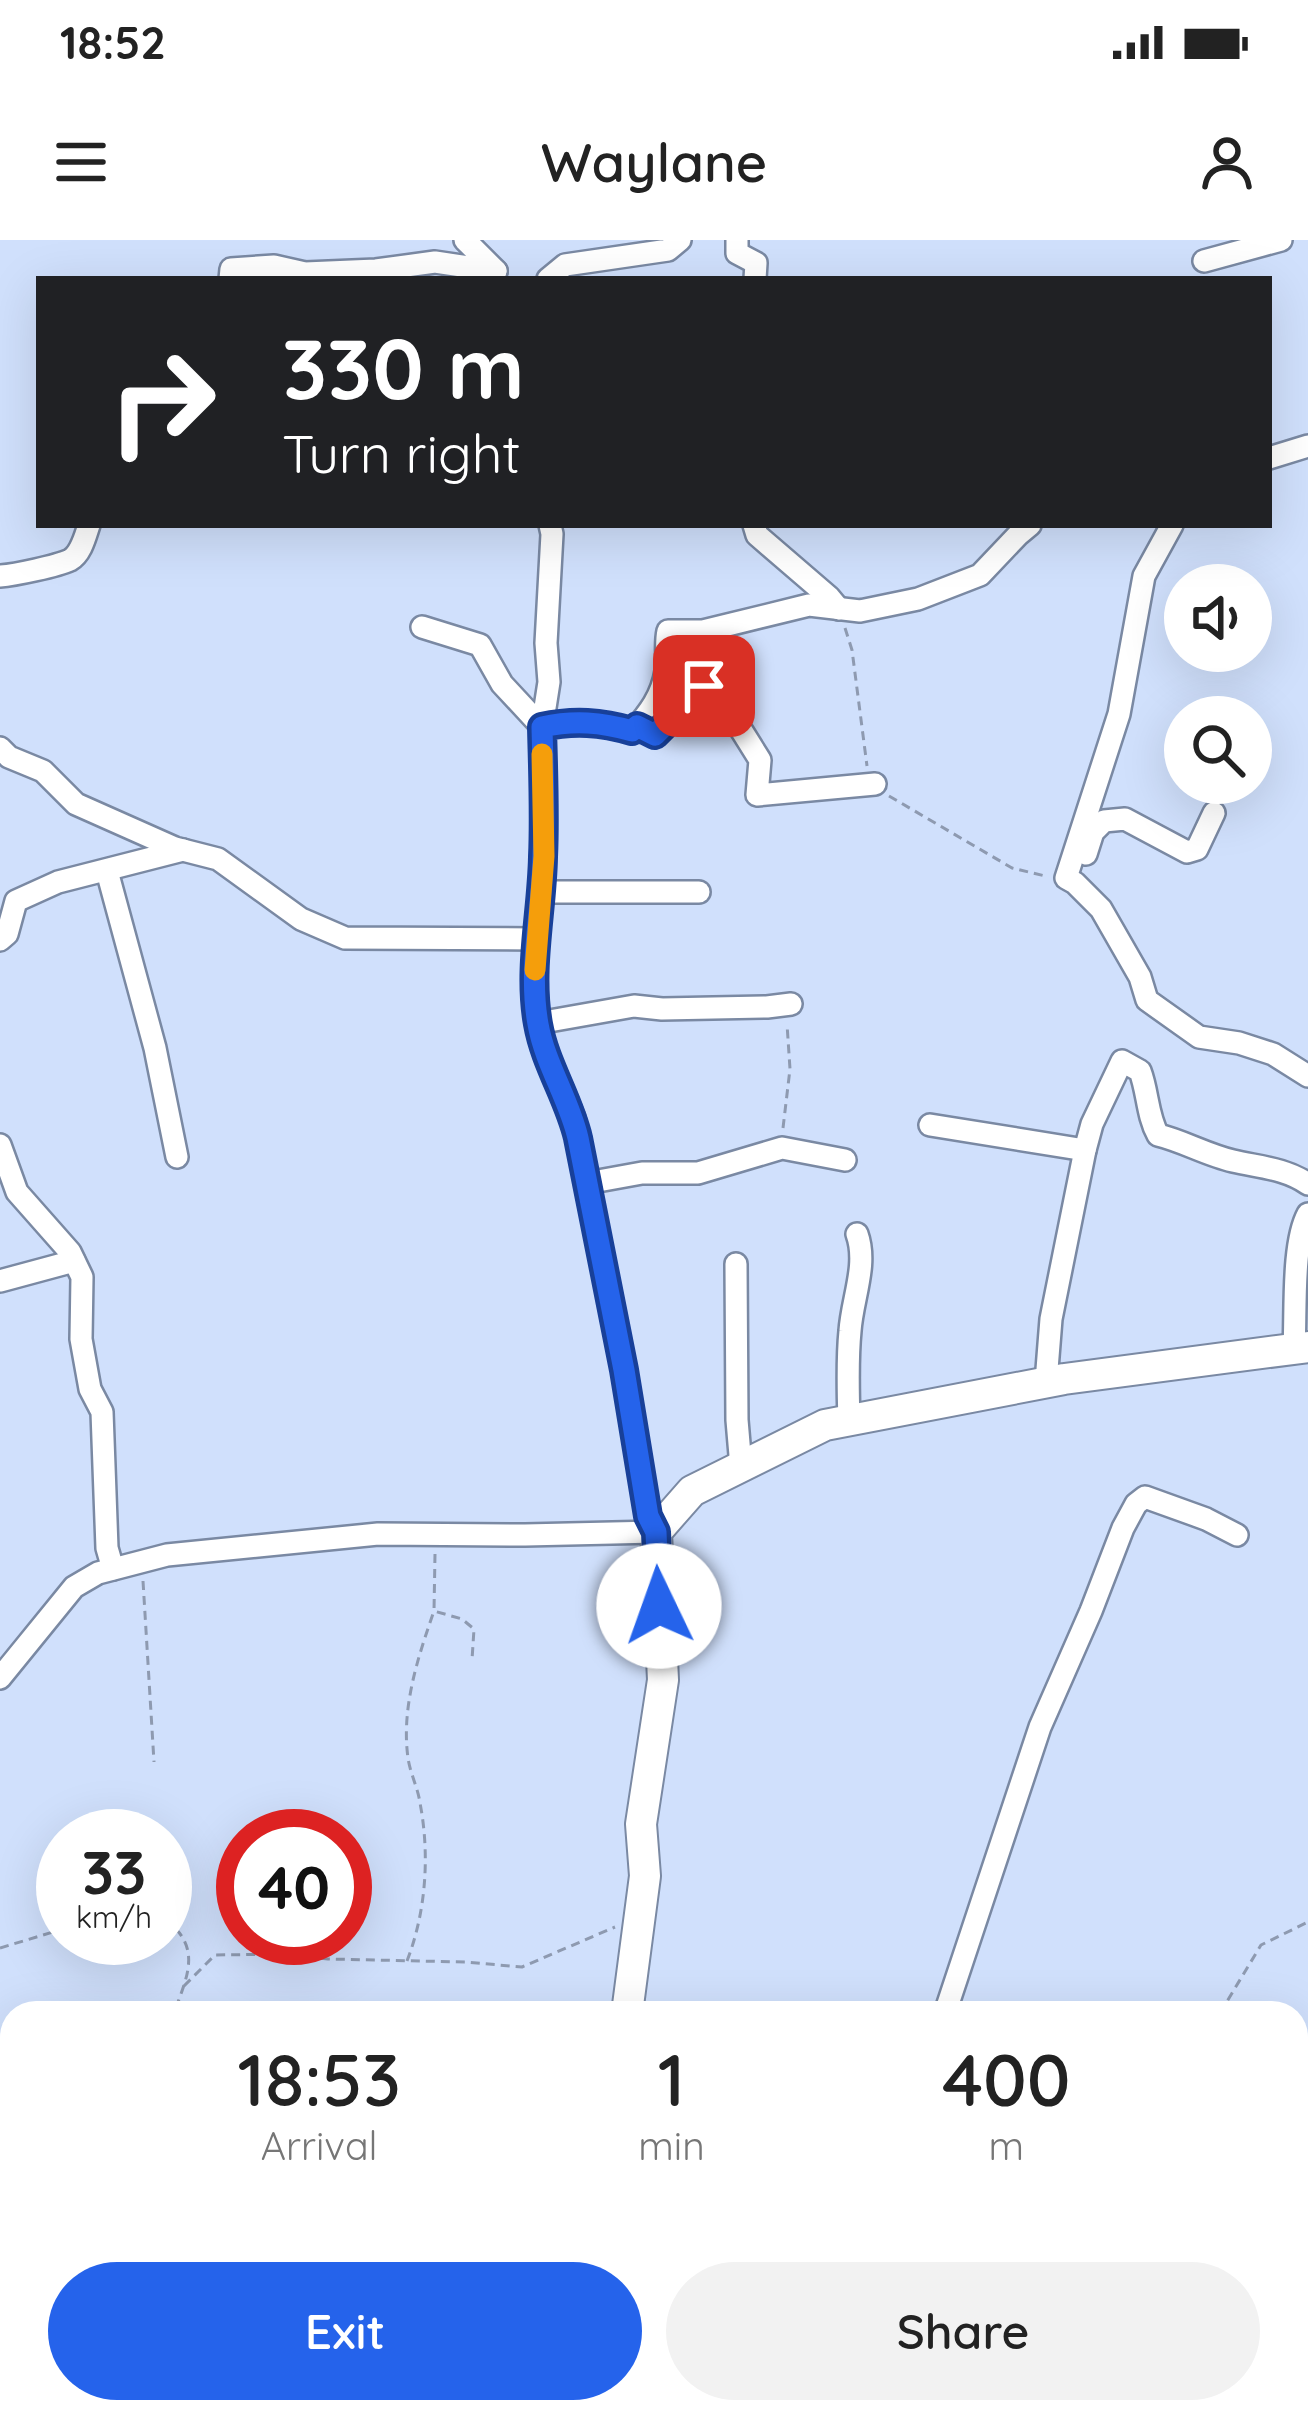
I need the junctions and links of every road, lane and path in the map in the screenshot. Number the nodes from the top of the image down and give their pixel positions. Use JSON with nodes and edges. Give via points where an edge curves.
{"nodes":[{"id":1,"x":465,"y":240,"type":"edge"},
{"id":2,"x":494,"y":240,"type":"edge"},
{"id":3,"x":680,"y":240,"type":"edge"},
{"id":4,"x":737,"y":240,"type":"edge"},
{"id":5,"x":1281,"y":240,"type":"edge"},
{"id":6,"x":1204,"y":261,"type":"dead end"},
{"id":7,"x":497,"y":275,"type":"edge"},
{"id":8,"x":230,"y":276,"type":"edge"},
{"id":9,"x":552,"y":276,"type":"edge"},
{"id":10,"x":755,"y":276,"type":"edge"},
{"id":11,"x":1308,"y":446,"type":"edge"},
{"id":12,"x":1272,"y":457,"type":"edge"},
{"id":13,"x":88,"y":528,"type":"edge"},
{"id":14,"x":551,"y":528,"type":"edge"},
{"id":15,"x":755,"y":528,"type":"edge"},
{"id":16,"x":1027,"y":528,"type":"edge"},
{"id":17,"x":1170,"y":528,"type":"edge"},
{"id":18,"x":0,"y":576,"type":"edge"},
{"id":19,"x":839,"y":609,"type":"junction"},
{"id":20,"x":422,"y":627,"type":"dead end"},
{"id":21,"x":637,"y":726,"type":"junction"},
{"id":22,"x":542,"y":727,"type":"junction"},
{"id":23,"x":0,"y":748,"type":"edge"},
{"id":24,"x":875,"y":784,"type":"junction"},
{"id":25,"x":1214,"y":813,"type":"dead end"},
{"id":26,"x":183,"y":850,"type":"junction"},
{"id":27,"x":107,"y":871,"type":"junction"},
{"id":28,"x":1071,"y":880,"type":"junction"},
{"id":29,"x":541,"y":892,"type":"junction"},
{"id":30,"x":699,"y":892,"type":"dead end"},
{"id":31,"x":537,"y":939,"type":"junction"},
{"id":32,"x":0,"y":940,"type":"edge"},
{"id":33,"x":791,"y":1004,"type":"joint"},
{"id":34,"x":538,"y":1023,"type":"junction"},
{"id":35,"x":1308,"y":1076,"type":"edge"},
{"id":36,"x":931,"y":1125,"type":"dead end"},
{"id":37,"x":0,"y":1145,"type":"edge"},
{"id":38,"x":782,"y":1148,"type":"junction"},
{"id":39,"x":1085,"y":1150,"type":"junction"},
{"id":40,"x":177,"y":1157,"type":"dead end"},
{"id":41,"x":845,"y":1160,"type":"dead end"},
{"id":42,"x":587,"y":1183,"type":"junction"},
{"id":43,"x":1308,"y":1184,"type":"edge"},
{"id":44,"x":1308,"y":1214,"type":"edge"},
{"id":45,"x":857,"y":1234,"type":"dead end"},
{"id":46,"x":74,"y":1261,"type":"junction"},
{"id":47,"x":736,"y":1264,"type":"dead end"},
{"id":48,"x":0,"y":1280,"type":"edge"},
{"id":49,"x":1301,"y":1348,"type":"edge"},
{"id":50,"x":1046,"y":1382,"type":"junction"},
{"id":51,"x":849,"y":1421,"type":"junction"},
{"id":52,"x":741,"y":1467,"type":"junction"},
{"id":53,"x":656,"y":1532,"type":"junction"},
{"id":54,"x":435,"y":1534,"type":"junction"},
{"id":55,"x":1237,"y":1535,"type":"dead end"},
{"id":56,"x":142,"y":1561,"type":"junction"},
{"id":57,"x":113,"y":1569,"type":"junction"},
{"id":58,"x":434,"y":1611,"type":"junction"},
{"id":59,"x":472,"y":1660,"type":"dead end"},
{"id":60,"x":0,"y":1678,"type":"edge"},
{"id":61,"x":154,"y":1762,"type":"dead end"},
{"id":62,"x":639,"y":1918,"type":"junction"},
{"id":63,"x":1308,"y":1922,"type":"edge"},
{"id":64,"x":36,"y":1937,"type":"edge"},
{"id":65,"x":0,"y":1948,"type":"edge"},
{"id":66,"x":407,"y":1961,"type":"junction"},
{"id":67,"x":188,"y":1965,"type":"edge"},
{"id":68,"x":184,"y":1986,"type":"junction"},
{"id":69,"x":178,"y":2001,"type":"edge"},
{"id":70,"x":629,"y":2001,"type":"edge"},
{"id":71,"x":949,"y":2001,"type":"edge"},
{"id":72,"x":1227,"y":2001,"type":"edge"}],
"edges":[{"from":1,"to":7,"type":"street"},
{"from":2,"to":7,"type":"street"},
{"from":3,"to":9,"type":"street","via":[[668,250],[565,265]]},
{"from":4,"to":10,"type":"street","via":[[737,253],[756,263]]},
{"from":5,"to":6,"type":"street"},
{"from":7,"to":8,"type":"street","via":[[435,262],[304,273],[231,268]]},
{"from":11,"to":12,"type":"street"},
{"from":13,"to":18,"type":"street","via":[[72,559]]},
{"from":14,"to":22,"type":"street"},
{"from":15,"to":19,"type":"street"},
{"from":16,"to":19,"type":"street","via":[[980,575],[958,585],[860,611]]},
{"from":17,"to":28,"type":"street","via":[[1144,576],[1119,714]]},
{"from":19,"to":21,"type":"street","via":[[809,605],[703,631],[668,631],[662,688]]},
{"from":19,"to":24,"type":"path"},
{"from":20,"to":22,"type":"street","via":[[480,645]]},
{"from":21,"to":22,"type":"street"},
{"from":21,"to":24,"type":"street","via":[[655,735],[704,686],[720,696],[760,760],[757,795]]},
{"from":22,"to":29,"type":"street"},
{"from":23,"to":26,"type":"street","via":[[43,771],[76,804]]},
{"from":24,"to":28,"type":"path","via":[[1012,868]]},
{"from":25,"to":28,"type":"street","via":[[1197,849],[1186,852],[1125,819],[1104,821]]},
{"from":26,"to":27,"type":"street"},
{"from":26,"to":31,"type":"street","via":[[218,859],[301,919],[345,938]]},
{"from":27,"to":32,"type":"street","via":[[16,902]]},
{"from":27,"to":40,"type":"street"},
{"from":28,"to":35,"type":"street","via":[[1117,933],[1147,1000],[1199,1037],[1273,1054]]},
{"from":29,"to":30,"type":"street"},
{"from":29,"to":31,"type":"street"},
{"from":31,"to":34,"type":"street"},
{"from":33,"to":34,"type":"street","via":[[634,1006]]},
{"from":33,"to":38,"type":"path"},
{"from":34,"to":42,"type":"street","via":[[574,1118]]},
{"from":36,"to":39,"type":"street"},
{"from":37,"to":46,"type":"street","via":[[17,1192]]},
{"from":38,"to":41,"type":"street"},
{"from":38,"to":42,"type":"street","via":[[698,1173]]},
{"from":39,"to":43,"type":"street","via":[[1122,1061],[1140,1071],[1158,1135]]},
{"from":39,"to":50,"type":"street"},
{"from":42,"to":53,"type":"street"},
{"from":44,"to":49,"type":"street","via":[[1298,1244]]},
{"from":45,"to":51,"type":"street"},
{"from":46,"to":48,"type":"street"},
{"from":46,"to":57,"type":"street","via":[[90,1389],[102,1412]]},
{"from":47,"to":52,"type":"street"},
{"from":49,"to":50,"type":"street"},
{"from":50,"to":51,"type":"street"},
{"from":51,"to":52,"type":"street"},
{"from":52,"to":53,"type":"street","via":[[692,1491]]},
{"from":53,"to":54,"type":"street"},
{"from":53,"to":62,"type":"street","via":[[663,1680],[641,1824]]},
{"from":54,"to":56,"type":"street"},
{"from":54,"to":58,"type":"path"},
{"from":55,"to":71,"type":"street","via":[[1145,1497],[1136,1504],[1040,1727]]},
{"from":56,"to":57,"type":"street"},
{"from":56,"to":61,"type":"path"},
{"from":57,"to":60,"type":"street","via":[[74,1587]]},
{"from":58,"to":59,"type":"path","via":[[474,1629]]},
{"from":58,"to":66,"type":"path","via":[[409,1708],[424,1897]]},
{"from":62,"to":66,"type":"path","via":[[522,1966]]},
{"from":62,"to":70,"type":"street"},
{"from":63,"to":72,"type":"path","via":[[1262,1945]]},
{"from":64,"to":65,"type":"path"},
{"from":66,"to":68,"type":"path","via":[[215,1955]]},
{"from":67,"to":68,"type":"path"},
{"from":68,"to":69,"type":"path"}]}
